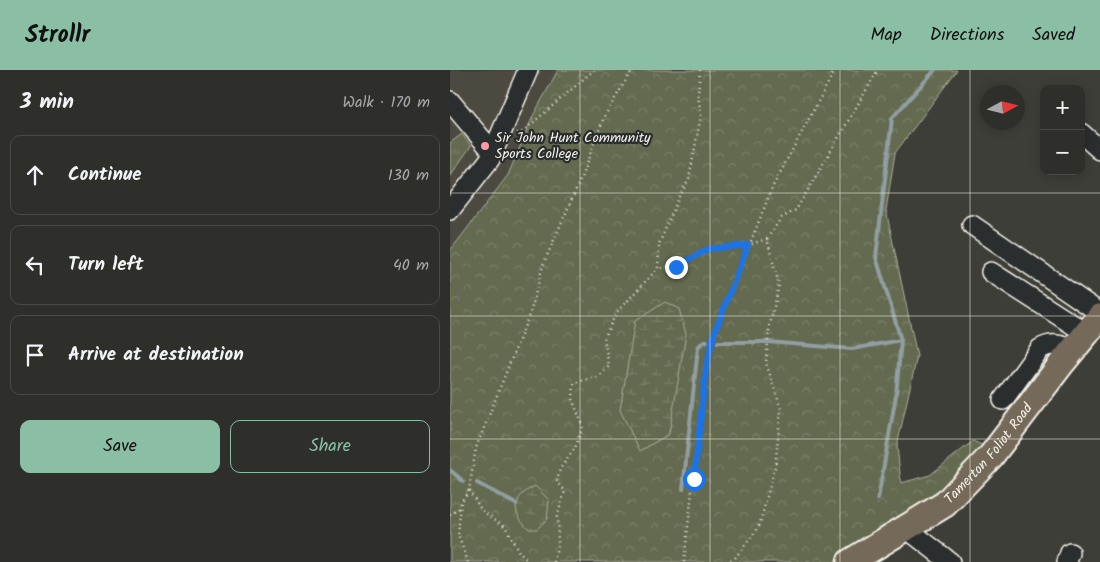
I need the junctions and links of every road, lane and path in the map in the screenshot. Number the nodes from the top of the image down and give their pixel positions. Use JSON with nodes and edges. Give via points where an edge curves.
{"nodes":[{"id":1,"x":528,"y":70,"type":"edge"},
{"id":2,"x":594,"y":70,"type":"edge"},
{"id":3,"x":632,"y":70,"type":"edge"},
{"id":4,"x":700,"y":70,"type":"edge"},
{"id":5,"x":835,"y":70,"type":"edge"},
{"id":6,"x":878,"y":70,"type":"edge"},
{"id":7,"x":450,"y":101,"type":"edge"},
{"id":8,"x":500,"y":133,"type":"junction"},
{"id":9,"x":1085,"y":137,"type":"edge"},
{"id":10,"x":1100,"y":150,"type":"edge"},
{"id":11,"x":492,"y":151,"type":"junction"},
{"id":12,"x":450,"y":210,"type":"edge"},
{"id":13,"x":972,"y":226,"type":"dead end"},
{"id":14,"x":767,"y":238,"type":"junction"},
{"id":15,"x":748,"y":245,"type":"junction"},
{"id":16,"x":658,"y":268,"type":"junction"},
{"id":17,"x":991,"y":272,"type":"dead end"},
{"id":18,"x":1090,"y":328,"type":"edge"},
{"id":19,"x":1003,"y":400,"type":"dead end"},
{"id":20,"x":468,"y":490,"type":"junction"},
{"id":21,"x":461,"y":507,"type":"junction"},
{"id":22,"x":450,"y":515,"type":"edge"},
{"id":23,"x":906,"y":528,"type":"junction"},
{"id":24,"x":468,"y":562,"type":"edge"},
{"id":25,"x":529,"y":562,"type":"edge"},
{"id":26,"x":554,"y":562,"type":"edge"},
{"id":27,"x":684,"y":562,"type":"edge"},
{"id":28,"x":726,"y":562,"type":"edge"},
{"id":29,"x":850,"y":562,"type":"edge"},
{"id":30,"x":950,"y":562,"type":"edge"}],
"edges":[{"from":1,"to":8,"type":"street"},
{"from":2,"to":8,"type":"path","via":[[521,133]]},
{"from":3,"to":20,"type":"path","via":[[604,116],[543,265],[530,310],[476,448]]},
{"from":4,"to":16,"type":"path","via":[[700,115],[689,179],[659,244]]},
{"from":5,"to":15,"type":"path","via":[[773,186]]},
{"from":6,"to":14,"type":"path","via":[[796,210],[781,218]]},
{"from":7,"to":11,"type":"street"},
{"from":8,"to":11,"type":"street"},
{"from":9,"to":10,"type":"street"},
{"from":11,"to":12,"type":"street","via":[[490,159]]},
{"from":13,"to":18,"type":"street"},
{"from":14,"to":15,"type":"path"},
{"from":14,"to":28,"type":"path","via":[[779,285],[769,329],[766,362],[781,410],[775,467],[759,527],[735,558]]},
{"from":15,"to":16,"type":"path","via":[[708,249],[676,267]]},
{"from":15,"to":27,"type":"path","via":[[714,334],[706,368]]},
{"from":16,"to":26,"type":"path","via":[[616,313],[604,340],[609,366],[600,376],[574,383],[573,401],[583,426],[557,481],[565,492],[557,517],[558,544]]},
{"from":17,"to":18,"type":"street"},
{"from":18,"to":19,"type":"street","via":[[1040,349],[1008,379]]},
{"from":18,"to":23,"type":"main road","name":"Tamerton Foliot Road","via":[[984,463],[945,504]]},
{"from":20,"to":21,"type":"path"},
{"from":20,"to":25,"type":"path","via":[[482,511],[505,526],[519,552]]},
{"from":21,"to":22,"type":"path"},
{"from":21,"to":24,"type":"path","via":[[458,535]]},
{"from":23,"to":29,"type":"main road","name":"Tamerton Foliot Road"},
{"from":23,"to":30,"type":"street"}]}
